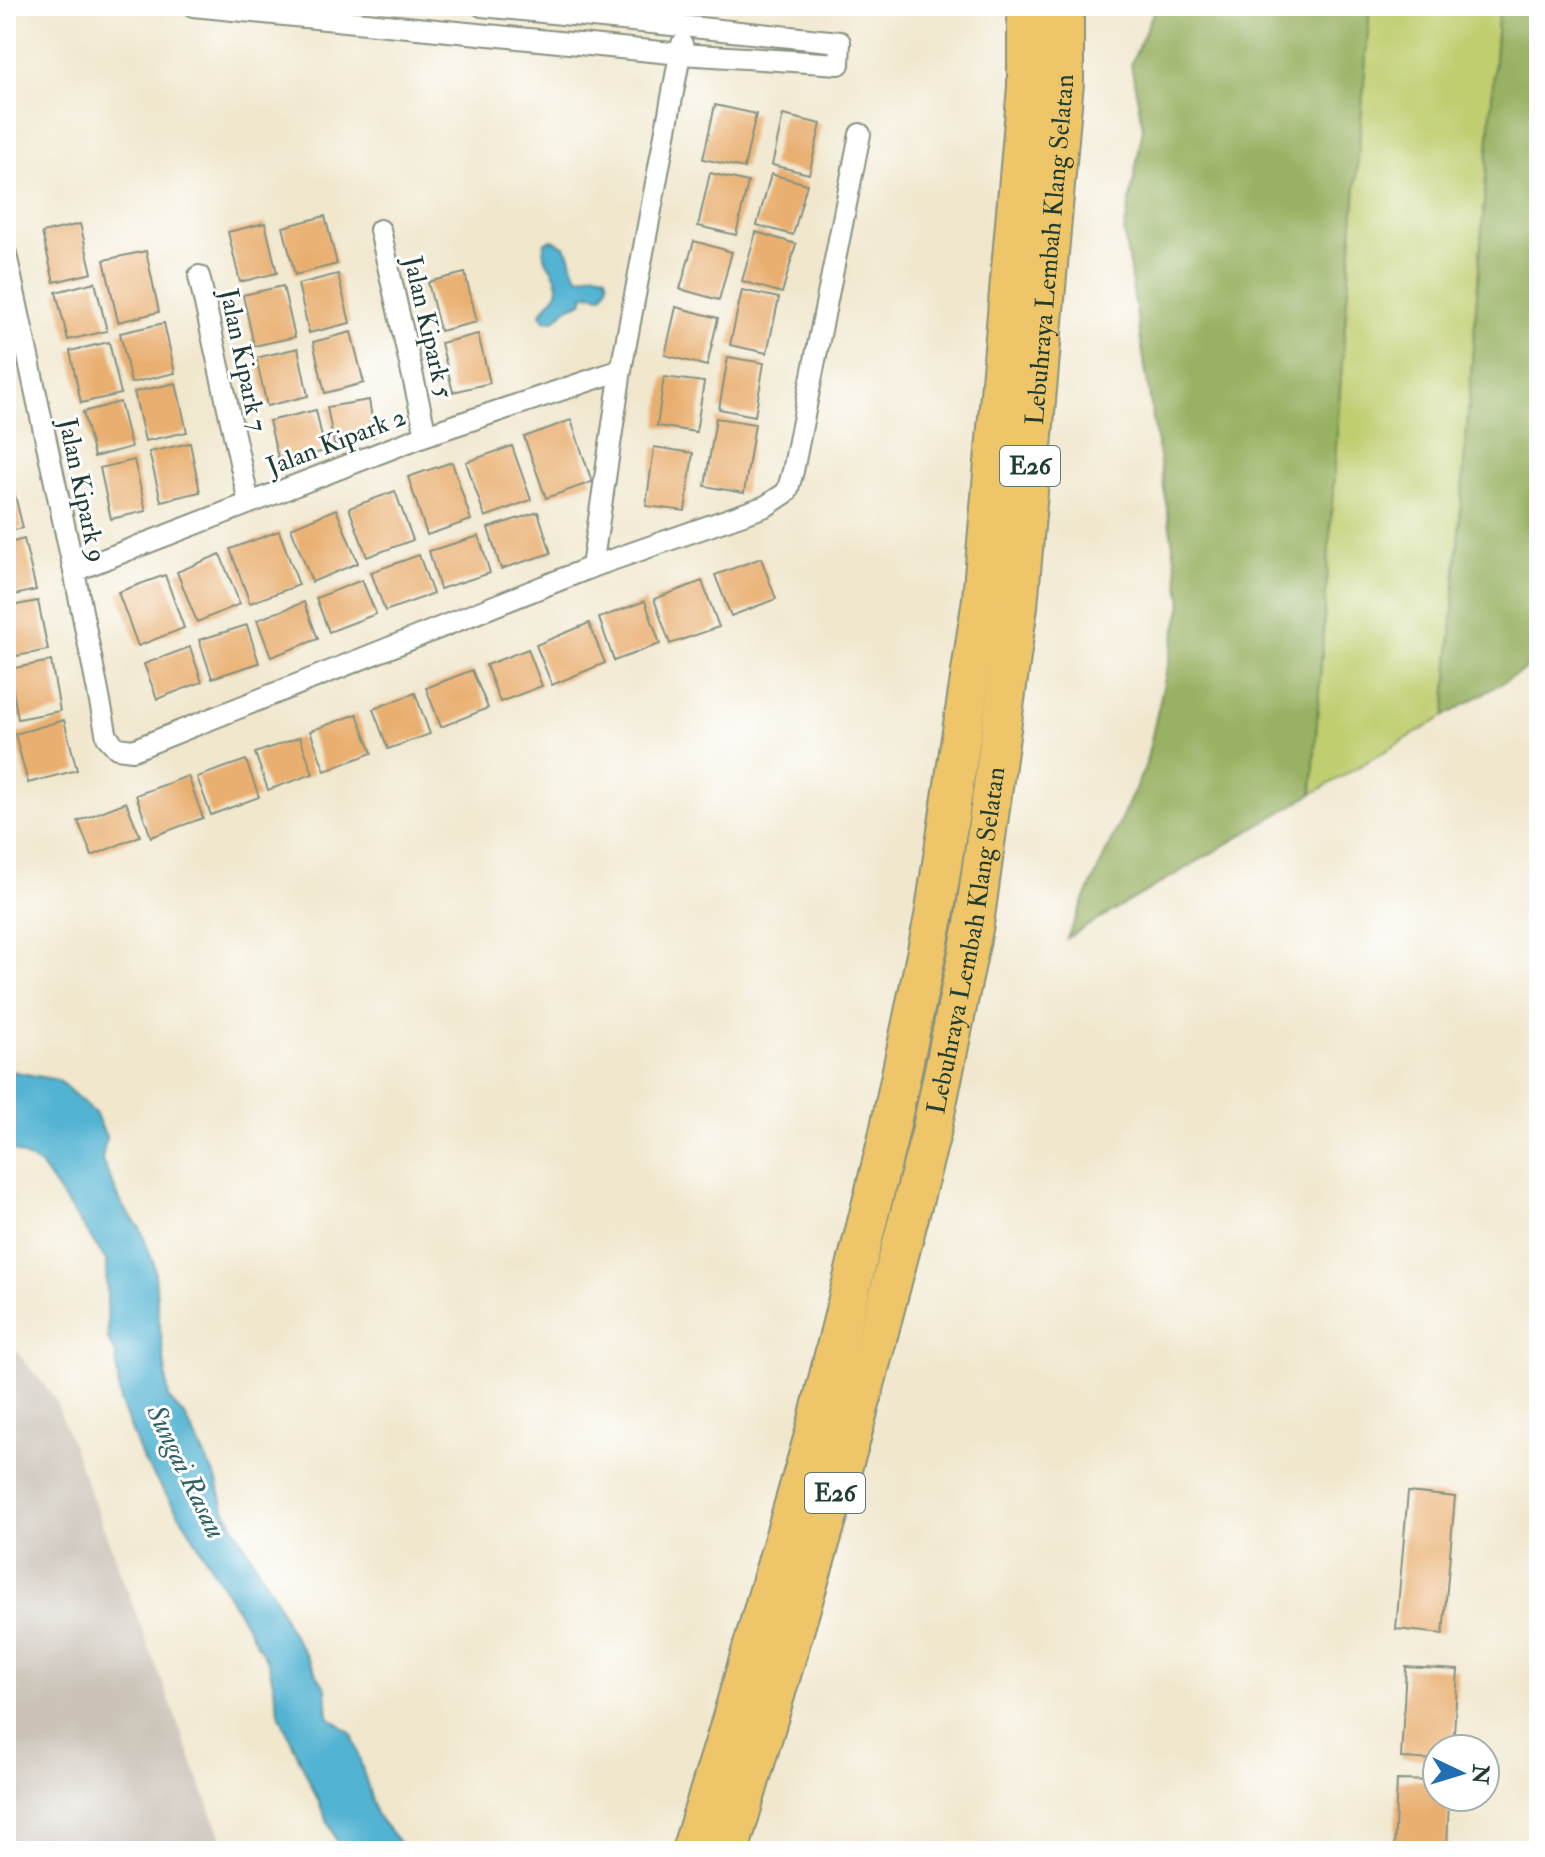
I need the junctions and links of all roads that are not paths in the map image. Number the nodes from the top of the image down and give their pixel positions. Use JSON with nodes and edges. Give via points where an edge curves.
{"nodes":[{"id":1,"x":193,"y":6,"type":"edge"},
{"id":2,"x":482,"y":6,"type":"edge"},
{"id":3,"x":1027,"y":6,"type":"edge"},
{"id":4,"x":1064,"y":6,"type":"edge"},
{"id":5,"x":684,"y":28,"type":"junction"},
{"id":6,"x":681,"y":54,"type":"junction"},
{"id":7,"x":860,"y":134,"type":"dead end"},
{"id":8,"x":380,"y":230,"type":"dead end"},
{"id":9,"x":6,"y":254,"type":"edge"},
{"id":10,"x":199,"y":276,"type":"dead end"},
{"id":11,"x":621,"y":370,"type":"junction"},
{"id":12,"x":426,"y":435,"type":"junction"},
{"id":13,"x":249,"y":503,"type":"junction"},
{"id":14,"x":592,"y":567,"type":"junction"},
{"id":15,"x":74,"y":571,"type":"junction"},
{"id":16,"x":691,"y":1851,"type":"edge"},
{"id":17,"x":729,"y":1851,"type":"edge"}],
"edges":[{"from":1,"to":6,"type":"street"},
{"from":2,"to":5,"type":"street"},
{"from":3,"to":16,"type":"highway","name":"Lebuhraya Lembah Klang Selatan","number":"E26","via":[[1027,87],[982,599],[934,917],[887,1142],[815,1432]]},
{"from":4,"to":17,"type":"highway","name":"Lebuhraya Lembah Klang Selatan","number":"E26","via":[[1064,82],[1018,606],[974,924],[931,1133],[851,1438]]},
{"from":5,"to":6,"type":"street"},
{"from":5,"to":6,"type":"street","via":[[840,42],[839,64]]},
{"from":6,"to":11,"type":"street"},
{"from":7,"to":14,"type":"street","via":[[787,492],[766,506]]},
{"from":8,"to":12,"type":"street","name":"Jalan Kipark 5"},
{"from":9,"to":15,"type":"street","name":"Jalan Kipark 9"},
{"from":10,"to":13,"type":"street","name":"Jalan Kipark 7"},
{"from":11,"to":12,"type":"street","name":"Jalan Kipark 2"},
{"from":11,"to":14,"type":"street"},
{"from":12,"to":13,"type":"street","name":"Jalan Kipark 2"},
{"from":13,"to":15,"type":"street","name":"Jalan Kipark 2"},
{"from":14,"to":15,"type":"street","name":"Jalan Kipark 9","via":[[133,750],[117,748],[107,737]]}]}
